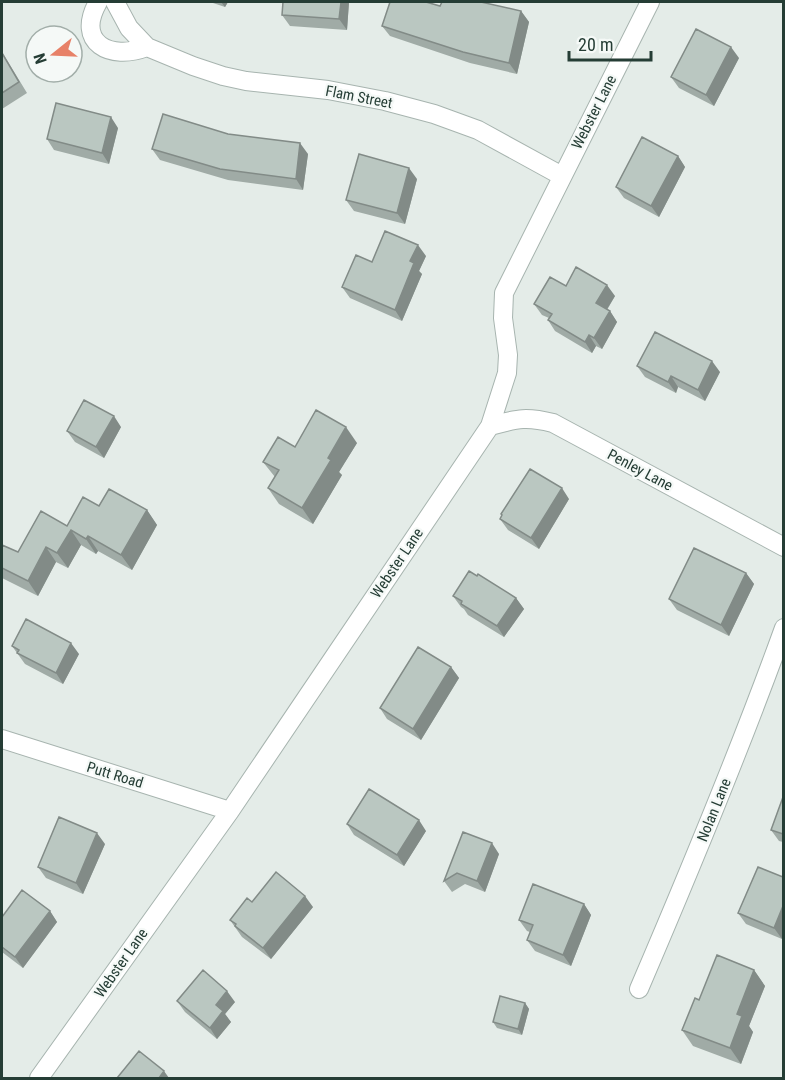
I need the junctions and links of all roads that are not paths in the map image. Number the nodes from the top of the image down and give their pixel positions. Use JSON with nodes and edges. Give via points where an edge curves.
{"nodes":[{"id":1,"x":98,"y":2,"type":"edge"},
{"id":2,"x":115,"y":2,"type":"edge"},
{"id":3,"x":650,"y":2,"type":"edge"},
{"id":4,"x":147,"y":47,"type":"junction"},
{"id":5,"x":562,"y":176,"type":"junction"},
{"id":6,"x":490,"y":426,"type":"junction"},
{"id":7,"x":783,"y":547,"type":"edge"},
{"id":8,"x":783,"y":628,"type":"edge"},
{"id":9,"x":2,"y":739,"type":"edge"},
{"id":10,"x":230,"y":810,"type":"junction"},
{"id":11,"x":639,"y":989,"type":"dead end"},
{"id":12,"x":39,"y":1078,"type":"edge"}],
"edges":[{"from":1,"to":4,"type":"street","via":[[90,26],[93,40],[106,50],[117,52]]},
{"from":2,"to":4,"type":"street","name":"Flam Street","via":[[129,28]]},
{"from":3,"to":5,"type":"street","name":"Webster Lane"},
{"from":4,"to":5,"type":"street","name":"Flam Street","via":[[223,76],[328,90],[434,114],[478,130]]},
{"from":5,"to":6,"type":"street","name":"Webster Lane","via":[[504,293],[507,373]]},
{"from":6,"to":7,"type":"street","name":"Penley Lane","via":[[532,417],[553,423]]},
{"from":6,"to":10,"type":"street","name":"Webster Lane"},
{"from":8,"to":11,"type":"street","name":"Nolan Lane","via":[[708,826]]},
{"from":9,"to":10,"type":"street","name":"Putt Road"},
{"from":10,"to":12,"type":"street","name":"Webster Lane"}]}
